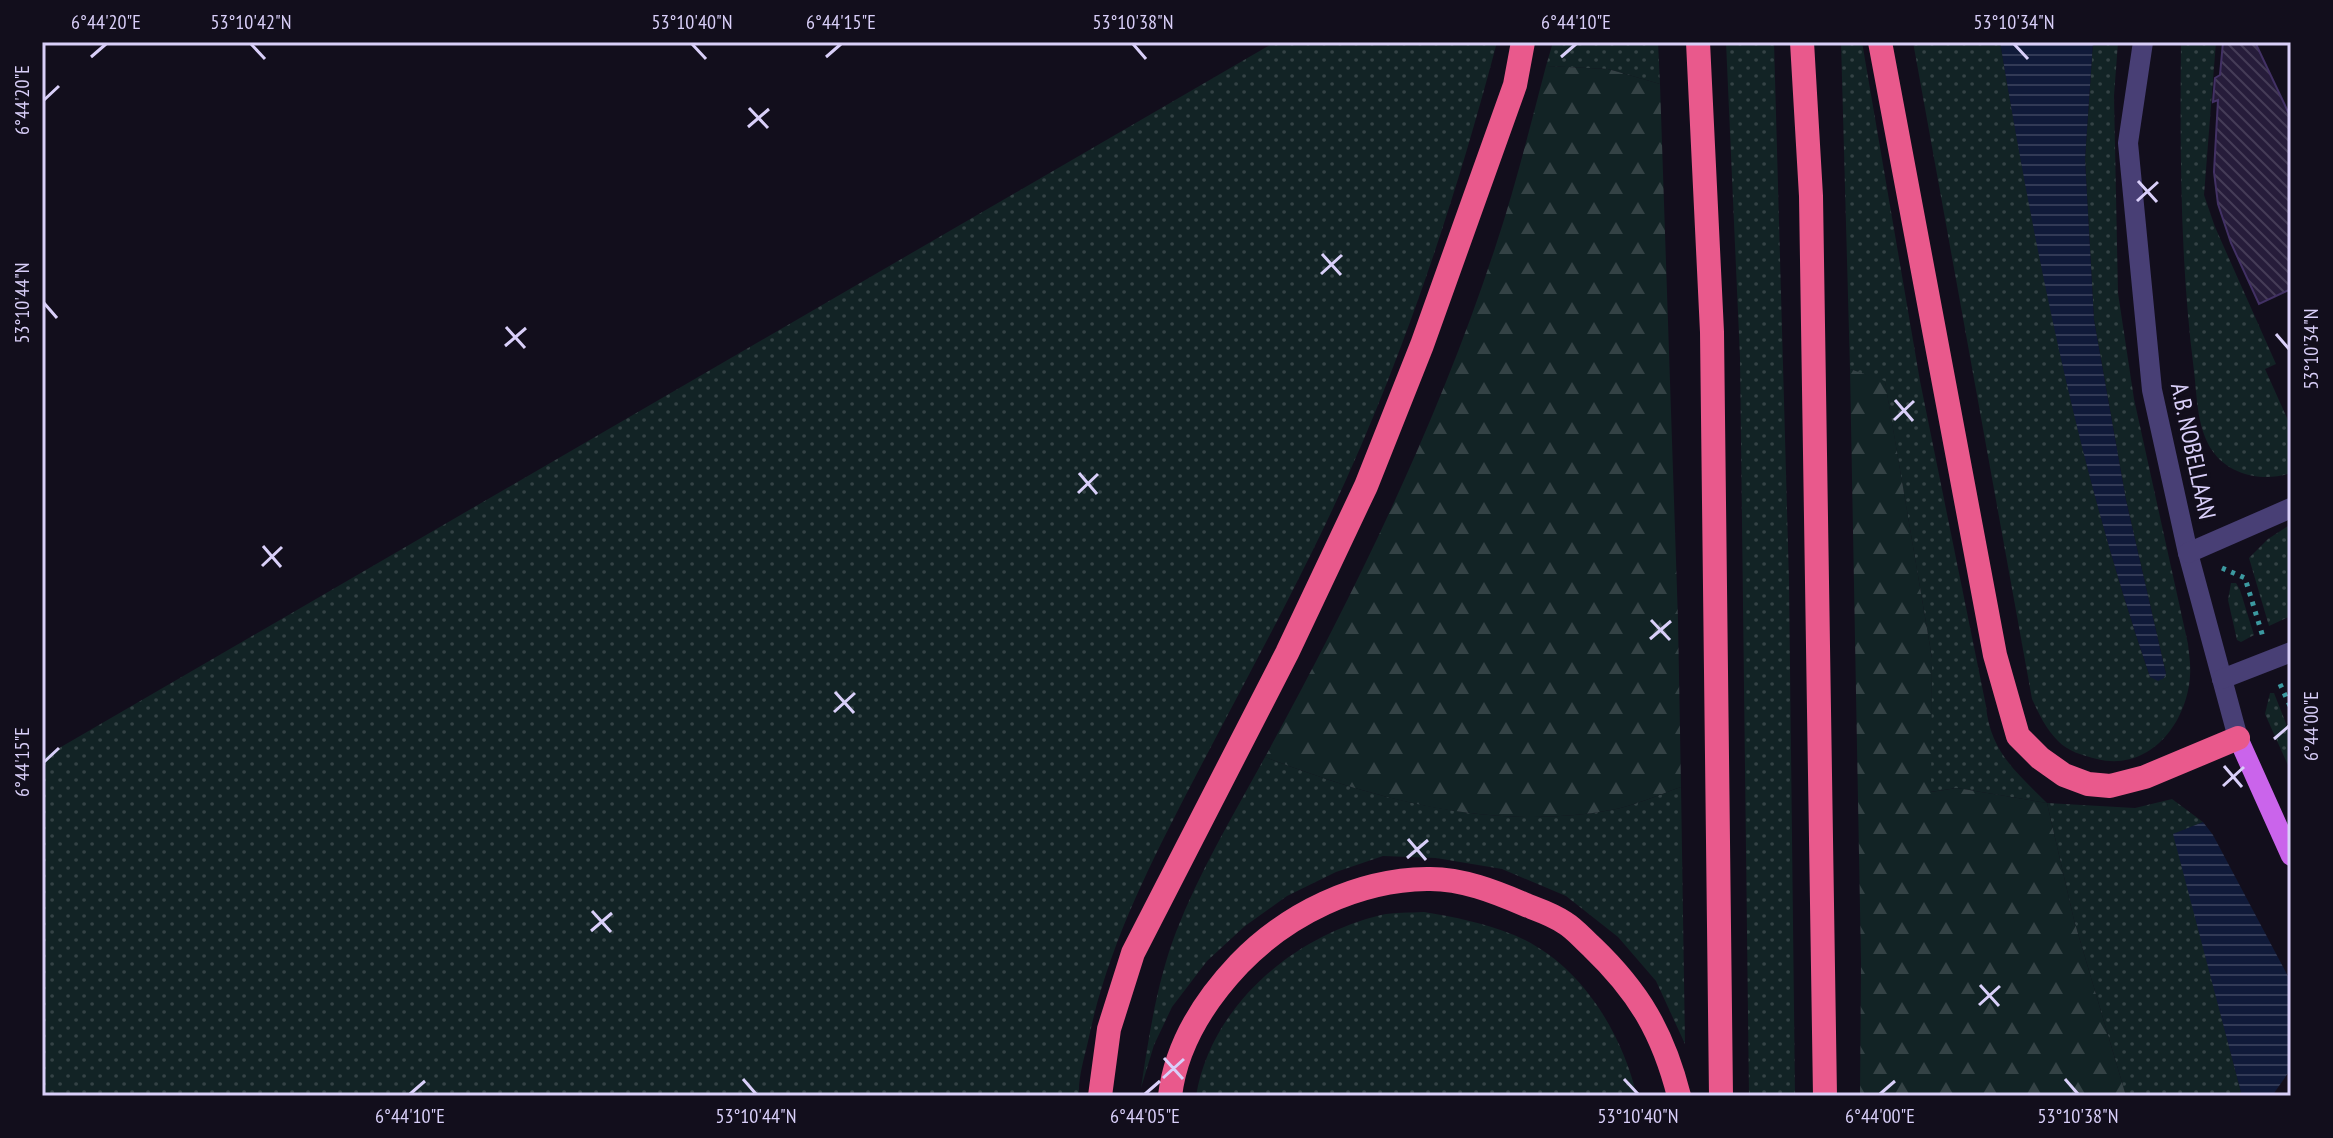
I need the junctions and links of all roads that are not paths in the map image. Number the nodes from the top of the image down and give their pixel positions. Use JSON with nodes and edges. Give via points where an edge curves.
{"nodes":[{"id":1,"x":1523,"y":42,"type":"edge"},
{"id":2,"x":1698,"y":42,"type":"edge"},
{"id":3,"x":1802,"y":42,"type":"edge"},
{"id":4,"x":1880,"y":42,"type":"edge"},
{"id":5,"x":2143,"y":42,"type":"edge"},
{"id":6,"x":2291,"y":508,"type":"edge"},
{"id":7,"x":2188,"y":553,"type":"junction"},
{"id":8,"x":2291,"y":652,"type":"edge"},
{"id":9,"x":2222,"y":679,"type":"junction"},
{"id":10,"x":2238,"y":738,"type":"junction"},
{"id":11,"x":2291,"y":856,"type":"edge"},
{"id":12,"x":1100,"y":1096,"type":"edge"},
{"id":13,"x":1170,"y":1096,"type":"edge"},
{"id":14,"x":1679,"y":1096,"type":"edge"},
{"id":15,"x":1721,"y":1096,"type":"edge"},
{"id":16,"x":1825,"y":1096,"type":"edge"}],
"edges":[{"from":1,"to":12,"type":"highway","via":[[1515,85],[1366,486],[1133,953],[1109,1029]]},
{"from":2,"to":15,"type":"highway","via":[[1712,332]]},
{"from":3,"to":16,"type":"highway","via":[[1811,211]]},
{"from":4,"to":10,"type":"highway","via":[[1995,655],[2018,736],[2064,775],[2110,786]]},
{"from":5,"to":7,"type":"street","name":"A.B. NOBELLAAN","via":[[2128,143],[2152,390]]},
{"from":6,"to":7,"type":"street"},
{"from":7,"to":9,"type":"street","name":"A.B. NOBELLAAN"},
{"from":8,"to":9,"type":"street"},
{"from":9,"to":10,"type":"street","name":"A.B. NOBELLAAN"},
{"from":10,"to":11,"type":"main road","name":"A.B. NOBELLAAN"},
{"from":13,"to":14,"type":"highway","via":[[1173,1071],[1192,1026],[1217,987],[1255,948],[1299,915],[1347,894],[1428,879],[1472,885],[1564,922],[1635,993],[1658,1031]]}]}
